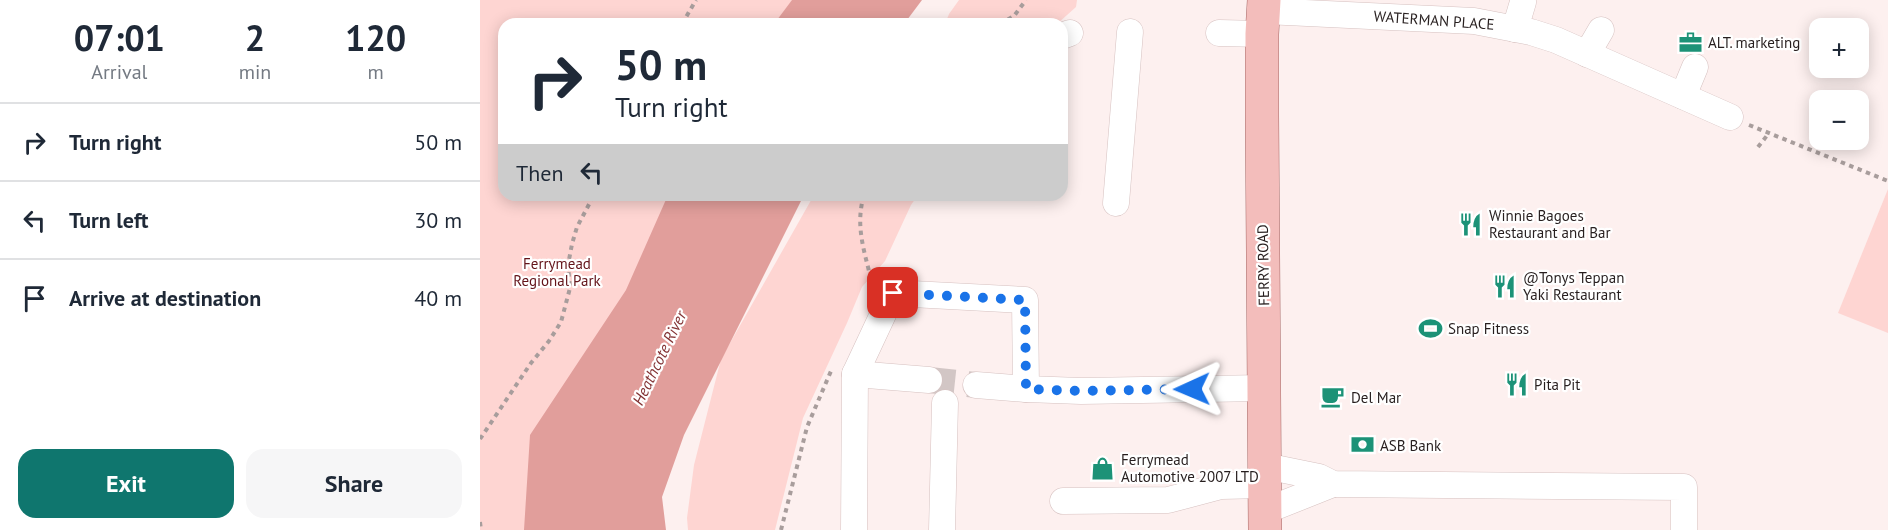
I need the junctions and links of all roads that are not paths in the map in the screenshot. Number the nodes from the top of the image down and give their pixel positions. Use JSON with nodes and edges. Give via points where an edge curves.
{"nodes":[{"id":1,"x":1524,"y":2,"type":"dead end"},
{"id":2,"x":1263,"y":15,"type":"edge"},
{"id":3,"x":1515,"y":28,"type":"junction"},
{"id":4,"x":1601,"y":30,"type":"dead end"},
{"id":5,"x":1130,"y":32,"type":"dead end"},
{"id":6,"x":1219,"y":33,"type":"dead end"},
{"id":7,"x":1587,"y":54,"type":"junction"},
{"id":8,"x":1695,"y":67,"type":"dead end"},
{"id":9,"x":1683,"y":96,"type":"junction"},
{"id":10,"x":1730,"y":117,"type":"road end"},
{"id":11,"x":1116,"y":203,"type":"dead end"},
{"id":12,"x":845,"y":369,"type":"junction"},
{"id":13,"x":929,"y":380,"type":"tunnel mouth"},
{"id":14,"x":976,"y":385,"type":"tunnel mouth"},
{"id":15,"x":1265,"y":388,"type":"junction"},
{"id":16,"x":1026,"y":389,"type":"junction"},
{"id":17,"x":945,"y":403,"type":"dead end"},
{"id":18,"x":1333,"y":484,"type":"junction"},
{"id":19,"x":1265,"y":498,"type":"edge"},
{"id":20,"x":1063,"y":501,"type":"dead end"},
{"id":21,"x":854,"y":530,"type":"edge"},
{"id":22,"x":942,"y":530,"type":"edge"},
{"id":23,"x":1684,"y":530,"type":"edge"}],
"edges":[{"from":1,"to":3,"type":"street"},
{"from":2,"to":3,"type":"street","name":"WATERMAN PLACE","via":[[1446,19]]},
{"from":2,"to":6,"type":"street","name":"WATERMAN PLACE"},
{"from":2,"to":15,"type":"main road","name":"FERRY ROAD"},
{"from":3,"to":7,"type":"street","name":"WATERMAN PLACE"},
{"from":4,"to":7,"type":"street"},
{"from":5,"to":11,"type":"street"},
{"from":7,"to":9,"type":"street","name":"WATERMAN PLACE"},
{"from":8,"to":9,"type":"street"},
{"from":9,"to":10,"type":"street","name":"WATERMAN PLACE"},
{"from":12,"to":13,"type":"street"},
{"from":12,"to":16,"type":"street","via":[[893,293],[1025,300]]},
{"from":12,"to":21,"type":"street"},
{"from":14,"to":16,"type":"street"},
{"from":15,"to":16,"type":"street"},
{"from":15,"to":19,"type":"main road","name":"FERRY ROAD"},
{"from":17,"to":22,"type":"street"},
{"from":18,"to":19,"type":"street"},
{"from":18,"to":19,"type":"street","via":[[1319,477]]},
{"from":18,"to":23,"type":"street","via":[[1683,487]]},
{"from":19,"to":20,"type":"street","via":[[1221,486],[1168,500]]}]}
